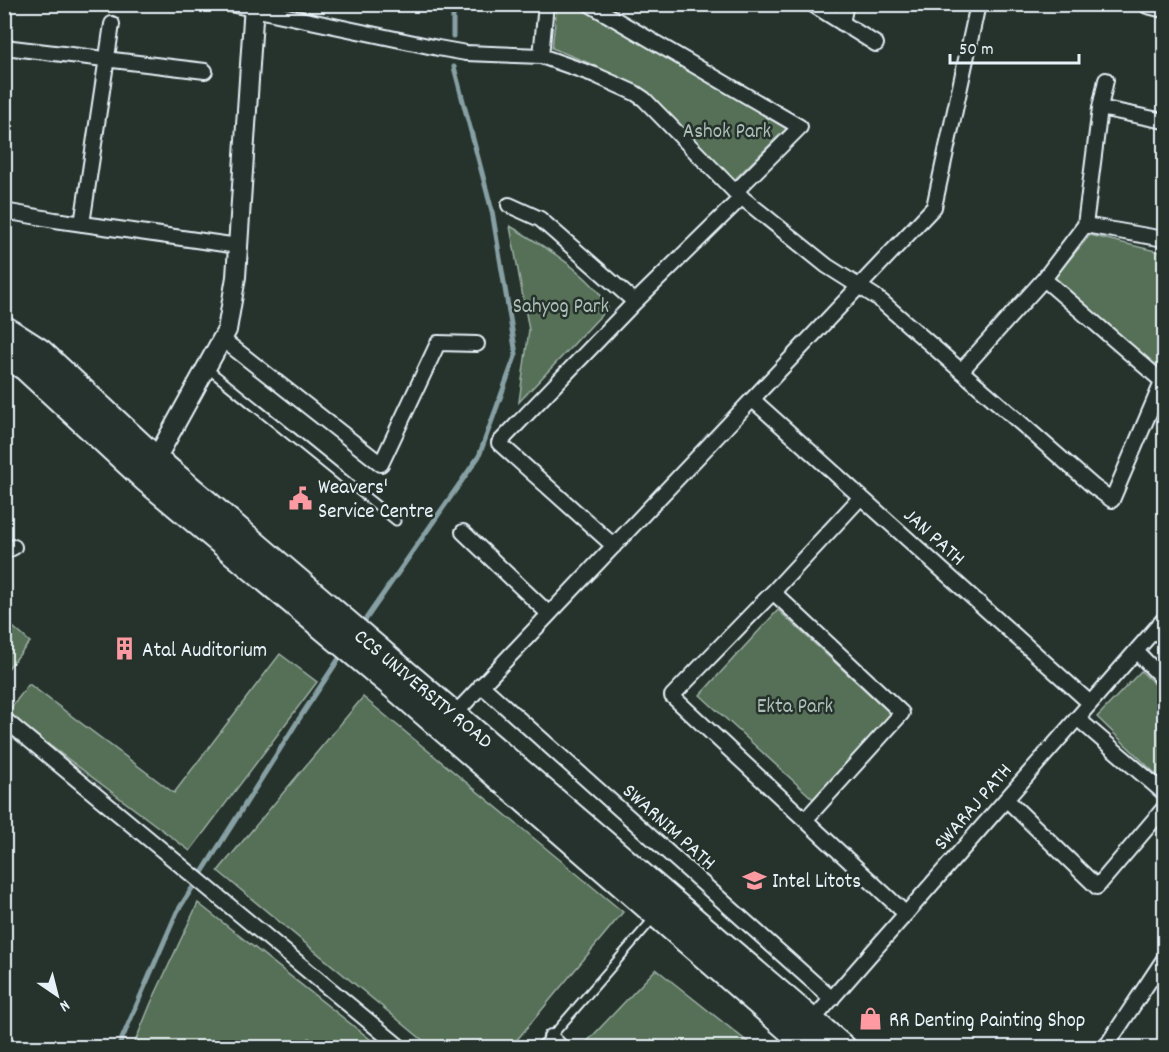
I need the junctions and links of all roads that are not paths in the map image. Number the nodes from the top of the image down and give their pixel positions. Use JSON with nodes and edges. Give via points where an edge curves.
{"nodes":[{"id":1,"x":230,"y":4,"type":"edge"},
{"id":2,"x":546,"y":4,"type":"edge"},
{"id":3,"x":589,"y":4,"type":"edge"},
{"id":4,"x":812,"y":4,"type":"edge"},
{"id":5,"x":846,"y":4,"type":"edge"},
{"id":6,"x":978,"y":4,"type":"edge"},
{"id":7,"x":1148,"y":4,"type":"edge"},
{"id":8,"x":254,"y":7,"type":"edge"},
{"id":9,"x":1164,"y":8,"type":"edge"},
{"id":10,"x":842,"y":23,"type":"junction"},
{"id":11,"x":112,"y":24,"type":"dead end"},
{"id":12,"x":876,"y":44,"type":"dead end"},
{"id":13,"x":4,"y":48,"type":"edge"},
{"id":14,"x":541,"y":56,"type":"junction"},
{"id":15,"x":107,"y":60,"type":"junction"},
{"id":16,"x":205,"y":71,"type":"dead end"},
{"id":17,"x":1106,"y":80,"type":"dead end"},
{"id":18,"x":1100,"y":108,"type":"junction"},
{"id":19,"x":1164,"y":121,"type":"edge"},
{"id":20,"x":739,"y":195,"type":"junction"},
{"id":21,"x":509,"y":205,"type":"dead end"},
{"id":22,"x":4,"y":211,"type":"edge"},
{"id":23,"x":82,"y":224,"type":"junction"},
{"id":24,"x":1085,"y":225,"type":"junction"},
{"id":25,"x":1164,"y":239,"type":"edge"},
{"id":26,"x":238,"y":246,"type":"junction"},
{"id":27,"x":1044,"y":279,"type":"junction"},
{"id":28,"x":860,"y":288,"type":"junction"},
{"id":29,"x":635,"y":302,"type":"junction"},
{"id":30,"x":4,"y":328,"type":"edge"},
{"id":31,"x":222,"y":339,"type":"junction"},
{"id":32,"x":477,"y":344,"type":"dead end"},
{"id":33,"x":4,"y":354,"type":"edge"},
{"id":34,"x":206,"y":367,"type":"junction"},
{"id":35,"x":961,"y":371,"type":"junction"},
{"id":36,"x":1164,"y":380,"type":"edge"},
{"id":37,"x":753,"y":400,"type":"junction"},
{"id":38,"x":151,"y":469,"type":"junction"},
{"id":39,"x":861,"y":496,"type":"junction"},
{"id":40,"x":396,"y":521,"type":"dead end"},
{"id":41,"x":463,"y":532,"type":"dead end"},
{"id":42,"x":614,"y":546,"type":"junction"},
{"id":43,"x":772,"y":592,"type":"junction"},
{"id":44,"x":549,"y":614,"type":"junction"},
{"id":45,"x":1164,"y":619,"type":"edge"},
{"id":46,"x":1136,"y":651,"type":"junction"},
{"id":47,"x":1164,"y":680,"type":"edge"},
{"id":48,"x":481,"y":685,"type":"junction"},
{"id":49,"x":1090,"y":703,"type":"junction"},
{"id":50,"x":1077,"y":718,"type":"junction"},
{"id":51,"x":4,"y":719,"type":"edge"},
{"id":52,"x":448,"y":722,"type":"junction"},
{"id":53,"x":1164,"y":793,"type":"edge"},
{"id":54,"x":1006,"y":799,"type":"junction"},
{"id":55,"x":1164,"y":808,"type":"edge"},
{"id":56,"x":805,"y":820,"type":"junction"},
{"id":57,"x":906,"y":914,"type":"junction"},
{"id":58,"x":657,"y":915,"type":"junction"},
{"id":59,"x":1164,"y":959,"type":"edge"},
{"id":60,"x":832,"y":999,"type":"junction"},
{"id":61,"x":813,"y":1021,"type":"junction"},
{"id":62,"x":550,"y":1037,"type":"junction"},
{"id":63,"x":401,"y":1047,"type":"edge"},
{"id":64,"x":538,"y":1047,"type":"edge"},
{"id":65,"x":562,"y":1047,"type":"edge"},
{"id":66,"x":810,"y":1047,"type":"edge"},
{"id":67,"x":844,"y":1047,"type":"edge"},
{"id":68,"x":1105,"y":1047,"type":"edge"}],
"edges":[{"from":1,"to":8,"type":"street"},
{"from":2,"to":14,"type":"street"},
{"from":3,"to":20,"type":"street","via":[[800,127]]},
{"from":4,"to":10,"type":"street"},
{"from":5,"to":10,"type":"street"},
{"from":6,"to":28,"type":"street","via":[[934,207]]},
{"from":7,"to":9,"type":"street"},
{"from":8,"to":14,"type":"street","via":[[466,53]]},
{"from":8,"to":26,"type":"street"},
{"from":10,"to":12,"type":"street"},
{"from":11,"to":15,"type":"street"},
{"from":13,"to":15,"type":"street"},
{"from":14,"to":20,"type":"street","via":[[595,75],[644,99]]},
{"from":15,"to":16,"type":"street"},
{"from":15,"to":23,"type":"street"},
{"from":17,"to":18,"type":"street"},
{"from":18,"to":19,"type":"street"},
{"from":18,"to":24,"type":"street"},
{"from":20,"to":28,"type":"street"},
{"from":20,"to":29,"type":"street"},
{"from":21,"to":29,"type":"street","via":[[540,219]]},
{"from":22,"to":23,"type":"street"},
{"from":23,"to":26,"type":"street"},
{"from":24,"to":25,"type":"street"},
{"from":24,"to":27,"type":"street"},
{"from":26,"to":31,"type":"street","via":[[227,330]]},
{"from":27,"to":35,"type":"street"},
{"from":27,"to":36,"type":"street"},
{"from":28,"to":35,"type":"street","via":[[879,299]]},
{"from":28,"to":37,"type":"street"},
{"from":29,"to":42,"type":"street","via":[[499,443]]},
{"from":30,"to":38,"type":"highway","name":"CCS UNIVERSITY ROAD","via":[[40,351]]},
{"from":31,"to":32,"type":"street","via":[[381,464],[438,343]]},
{"from":31,"to":34,"type":"street"},
{"from":33,"to":38,"type":"highway","name":"CCS UNIVERSITY ROAD"},
{"from":34,"to":38,"type":"street"},
{"from":34,"to":40,"type":"lane"},
{"from":35,"to":36,"type":"street","via":[[1112,500]]},
{"from":37,"to":39,"type":"street","name":"JAN PATH"},
{"from":37,"to":42,"type":"street"},
{"from":38,"to":52,"type":"highway","name":"CCS UNIVERSITY ROAD"},
{"from":39,"to":43,"type":"street"},
{"from":39,"to":49,"type":"street","name":"JAN PATH"},
{"from":41,"to":44,"type":"street"},
{"from":42,"to":44,"type":"street"},
{"from":43,"to":56,"type":"street","via":[[902,713]]},
{"from":43,"to":56,"type":"street","via":[[672,696]]},
{"from":44,"to":48,"type":"street"},
{"from":45,"to":46,"type":"street","name":"SWARAJ PATH"},
{"from":46,"to":47,"type":"street"},
{"from":46,"to":49,"type":"street","name":"SWARAJ PATH"},
{"from":48,"to":52,"type":"street"},
{"from":48,"to":60,"type":"street","name":"SWARNIM PATH"},
{"from":49,"to":50,"type":"street","name":"SWARAJ PATH"},
{"from":50,"to":53,"type":"street"},
{"from":50,"to":54,"type":"street","name":"SWARAJ PATH"},
{"from":51,"to":63,"type":"street"},
{"from":52,"to":58,"type":"highway","name":"CCS UNIVERSITY ROAD"},
{"from":52,"to":61,"type":"highway","name":"CCS UNIVERSITY ROAD","via":[[678,903]]},
{"from":54,"to":55,"type":"street","via":[[1097,887]]},
{"from":54,"to":57,"type":"street","name":"SWARAJ PATH"},
{"from":56,"to":57,"type":"street"},
{"from":57,"to":60,"type":"street","name":"SWARAJ PATH"},
{"from":58,"to":62,"type":"lane"},
{"from":58,"to":66,"type":"highway","name":"CCS UNIVERSITY ROAD"},
{"from":59,"to":68,"type":"street"},
{"from":60,"to":61,"type":"street","name":"SWARAJ PATH"},
{"from":61,"to":67,"type":"highway","name":"CCS UNIVERSITY ROAD"},
{"from":62,"to":64,"type":"lane"},
{"from":62,"to":65,"type":"street"}]}
